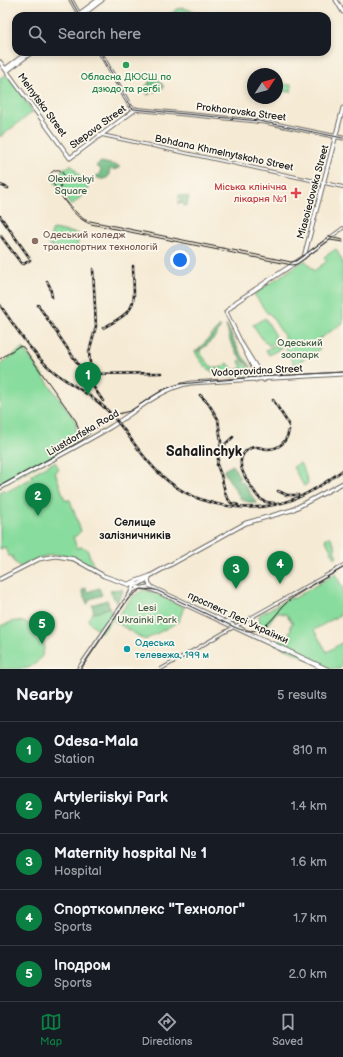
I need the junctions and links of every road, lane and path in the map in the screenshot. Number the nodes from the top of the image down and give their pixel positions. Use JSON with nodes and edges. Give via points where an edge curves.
{"nodes":[{"id":1,"x":71,"y":0,"type":"edge"},
{"id":2,"x":98,"y":0,"type":"edge"},
{"id":3,"x":102,"y":0,"type":"edge"},
{"id":4,"x":336,"y":0,"type":"edge"},
{"id":5,"x":77,"y":12,"type":"edge"},
{"id":6,"x":84,"y":12,"type":"edge"},
{"id":7,"x":85,"y":12,"type":"edge"},
{"id":8,"x":343,"y":12,"type":"edge"},
{"id":9,"x":23,"y":56,"type":"edge"},
{"id":10,"x":26,"y":56,"type":"edge"},
{"id":11,"x":102,"y":56,"type":"edge"},
{"id":12,"x":0,"y":62,"type":"edge"},
{"id":13,"x":6,"y":70,"type":"junction"},
{"id":14,"x":131,"y":107,"type":"junction"},
{"id":15,"x":343,"y":108,"type":"edge"},
{"id":16,"x":136,"y":109,"type":"junction"},
{"id":17,"x":130,"y":114,"type":"junction"},
{"id":18,"x":102,"y":135,"type":"junction"},
{"id":19,"x":336,"y":136,"type":"junction"},
{"id":20,"x":343,"y":138,"type":"edge"},
{"id":21,"x":70,"y":158,"type":"joint"},
{"id":22,"x":324,"y":182,"type":"junction"},
{"id":23,"x":343,"y":187,"type":"edge"},
{"id":24,"x":343,"y":228,"type":"edge"},
{"id":25,"x":304,"y":257,"type":"junction"},
{"id":26,"x":240,"y":338,"type":"junction"},
{"id":27,"x":241,"y":342,"type":"junction"},
{"id":28,"x":245,"y":347,"type":"junction"},
{"id":29,"x":343,"y":374,"type":"edge"},
{"id":30,"x":260,"y":380,"type":"junction"},
{"id":31,"x":172,"y":388,"type":"joint"},
{"id":32,"x":343,"y":482,"type":"edge"},
{"id":33,"x":0,"y":488,"type":"edge"},
{"id":34,"x":343,"y":566,"type":"edge"},
{"id":35,"x":149,"y":577,"type":"junction"},
{"id":36,"x":0,"y":579,"type":"edge"},
{"id":37,"x":137,"y":581,"type":"junction"},
{"id":38,"x":131,"y":585,"type":"junction"},
{"id":39,"x":141,"y":588,"type":"junction"},
{"id":40,"x":150,"y":588,"type":"junction"},
{"id":41,"x":132,"y":592,"type":"junction"},
{"id":42,"x":246,"y":620,"type":"junction"},
{"id":43,"x":224,"y":621,"type":"junction"},
{"id":44,"x":235,"y":626,"type":"junction"},
{"id":45,"x":232,"y":628,"type":"junction"},
{"id":46,"x":78,"y":669,"type":"edge"},
{"id":47,"x":161,"y":669,"type":"edge"},
{"id":48,"x":323,"y":669,"type":"edge"},
{"id":49,"x":328,"y":669,"type":"edge"}],
"edges":[{"from":1,"to":5,"type":"main road"},
{"from":2,"to":6,"type":"main road"},
{"from":3,"to":7,"type":"main road"},
{"from":4,"to":8,"type":"main road"},
{"from":9,"to":13,"type":"main road"},
{"from":10,"to":13,"type":"main road"},
{"from":11,"to":14,"type":"main road"},
{"from":12,"to":13,"type":"main road","name":"Melnytska Street"},
{"from":13,"to":21,"type":"main road","name":"Melnytska Street"},
{"from":14,"to":16,"type":"main road","name":"Prokhorovska Street"},
{"from":14,"to":17,"type":"main road"},
{"from":15,"to":19,"type":"main road","name":"Miasoiedovska Street"},
{"from":16,"to":17,"type":"main road","name":"Stepova Street"},
{"from":16,"to":19,"type":"main road","name":"Prokhorovska Street","via":[[259,121]]},
{"from":17,"to":18,"type":"main road","name":"Stepova Street"},
{"from":18,"to":21,"type":"main road","name":"Stepova Street"},
{"from":18,"to":22,"type":"main road","name":"Bohdana Khmelnytskoho Street"},
{"from":19,"to":20,"type":"main road","name":"Prokhorovska Street"},
{"from":19,"to":22,"type":"main road","name":"Miasoiedovska Street"},
{"from":22,"to":23,"type":"main road","name":"Bohdana Khmelnytskoho Street"},
{"from":22,"to":25,"type":"main road","name":"Miasoiedovska Street"},
{"from":24,"to":25,"type":"main road"},
{"from":25,"to":26,"type":"main road","via":[[236,302],[226,312]]},
{"from":26,"to":27,"type":"main road"},
{"from":26,"to":28,"type":"main road"},
{"from":27,"to":28,"type":"main road"},
{"from":27,"to":30,"type":"main road"},
{"from":28,"to":30,"type":"main road"},
{"from":29,"to":30,"type":"main road","name":"Vodoprovidna Street"},
{"from":30,"to":31,"type":"main road","name":"Vodoprovidna Street","via":[[191,383]]},
{"from":31,"to":33,"type":"main road","name":"Liustdorfska Road","via":[[78,446]]},
{"from":32,"to":35,"type":"main road","via":[[292,510],[241,525]]},
{"from":34,"to":42,"type":"main road"},
{"from":35,"to":37,"type":"main road"},
{"from":35,"to":38,"type":"main road","via":[[139,584]]},
{"from":35,"to":40,"type":"main road"},
{"from":36,"to":38,"type":"main road","via":[[39,558],[56,556],[74,559],[102,576]]},
{"from":37,"to":38,"type":"main road"},
{"from":37,"to":38,"type":"main road"},
{"from":38,"to":39,"type":"main road"},
{"from":38,"to":41,"type":"main road"},
{"from":38,"to":41,"type":"main road"},
{"from":39,"to":40,"type":"main road"},
{"from":39,"to":41,"type":"main road"},
{"from":40,"to":43,"type":"main road","name":"проспект Лесі Українки"},
{"from":40,"to":45,"type":"main road","name":"проспект Лесі Українки"},
{"from":41,"to":46,"type":"main road"},
{"from":42,"to":43,"type":"main road"},
{"from":42,"to":44,"type":"main road"},
{"from":43,"to":44,"type":"main road","name":"проспект Лесі Українки"},
{"from":44,"to":45,"type":"main road"},
{"from":44,"to":49,"type":"main road","name":"проспект Лесі Українки"},
{"from":45,"to":47,"type":"main road"},
{"from":45,"to":48,"type":"main road","name":"проспект Лесі Українки"}]}
